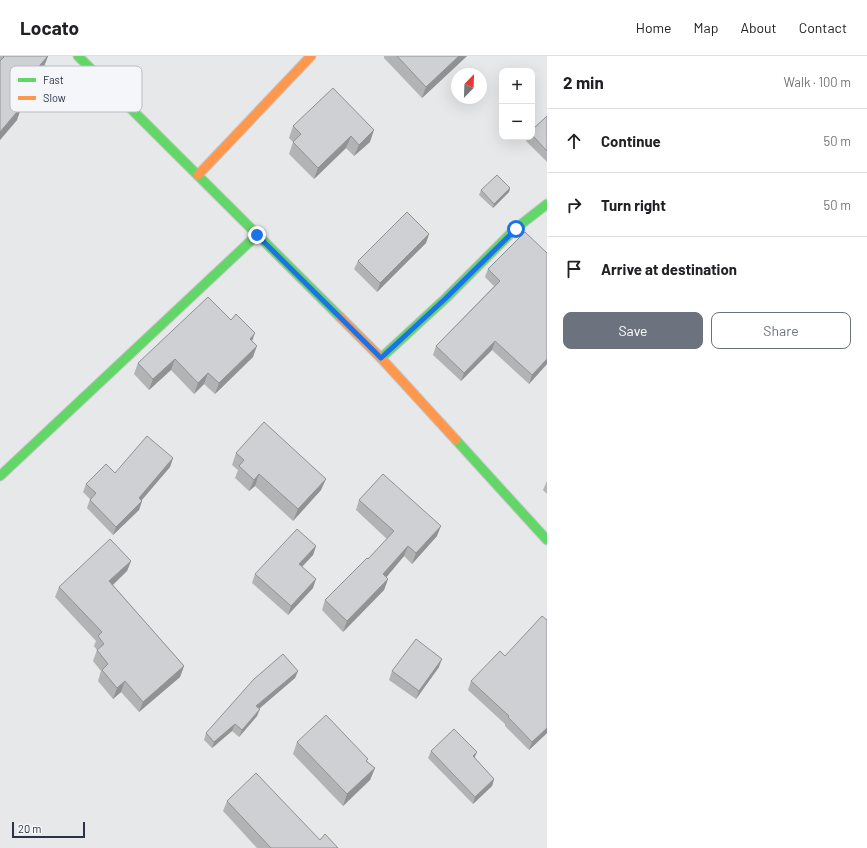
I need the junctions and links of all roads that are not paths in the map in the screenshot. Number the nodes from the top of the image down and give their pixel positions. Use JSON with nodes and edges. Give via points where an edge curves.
{"nodes":[{"id":1,"x":78,"y":56,"type":"edge"},
{"id":2,"x":312,"y":56,"type":"edge"},
{"id":3,"x":88,"y":66,"type":"edge"},
{"id":4,"x":134,"y":112,"type":"edge"},
{"id":5,"x":198,"y":175,"type":"junction"},
{"id":6,"x":547,"y":204,"type":"edge"},
{"id":7,"x":257,"y":235,"type":"junction"},
{"id":8,"x":381,"y":358,"type":"junction"},
{"id":9,"x":0,"y":476,"type":"edge"},
{"id":10,"x":547,"y":540,"type":"edge"}],
"edges":[{"from":1,"to":3,"type":"street"},
{"from":2,"to":5,"type":"street"},
{"from":4,"to":5,"type":"street"},
{"from":5,"to":7,"type":"street"},
{"from":6,"to":8,"type":"street","via":[[516,229]]},
{"from":7,"to":8,"type":"street"},
{"from":7,"to":9,"type":"street"},
{"from":8,"to":10,"type":"street"}]}
